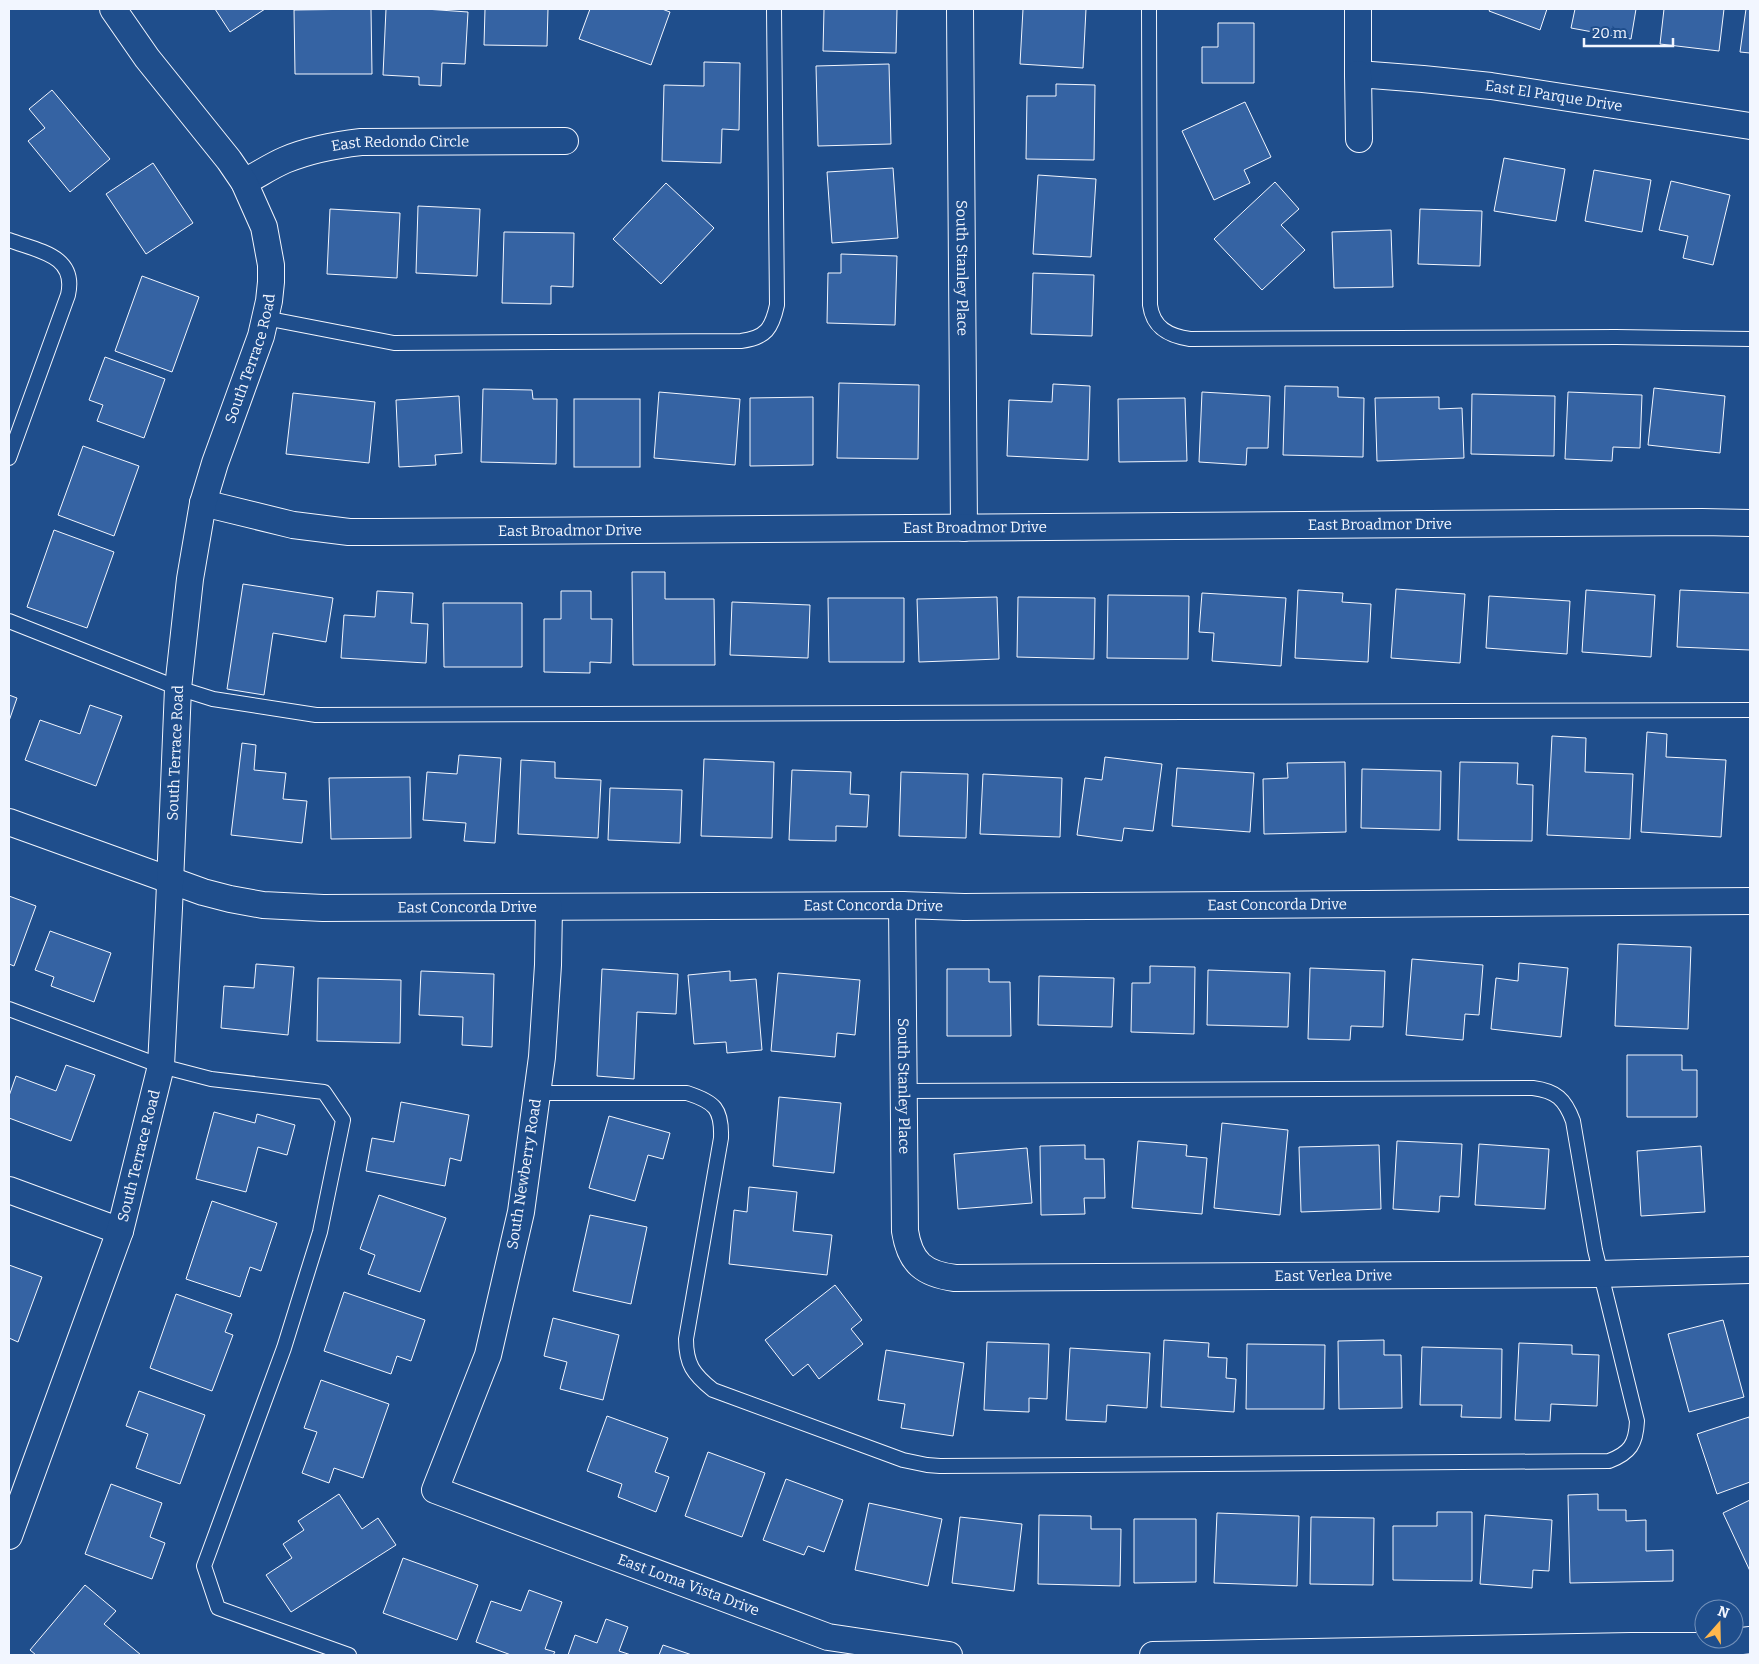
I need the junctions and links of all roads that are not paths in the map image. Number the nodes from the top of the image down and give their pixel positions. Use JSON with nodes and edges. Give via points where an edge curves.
{"nodes":[{"id":1,"x":113,"y":9,"type":"edge"},
{"id":2,"x":774,"y":9,"type":"edge"},
{"id":3,"x":960,"y":9,"type":"edge"},
{"id":4,"x":1149,"y":9,"type":"edge"},
{"id":5,"x":1358,"y":9,"type":"edge"},
{"id":6,"x":1358,"y":74,"type":"junction"},
{"id":7,"x":1750,"y":126,"type":"edge"},
{"id":8,"x":1359,"y":139,"type":"dead end"},
{"id":9,"x":565,"y":141,"type":"dead end"},
{"id":10,"x":244,"y":182,"type":"junction"},
{"id":11,"x":9,"y":240,"type":"edge"},
{"id":12,"x":265,"y":318,"type":"junction"},
{"id":13,"x":1750,"y":339,"type":"edge"},
{"id":14,"x":9,"y":458,"type":"edge"},
{"id":15,"x":203,"y":502,"type":"junction"},
{"id":16,"x":1750,"y":523,"type":"edge"},
{"id":17,"x":964,"y":528,"type":"junction"},
{"id":18,"x":9,"y":621,"type":"edge"},
{"id":19,"x":178,"y":688,"type":"junction"},
{"id":20,"x":1750,"y":710,"type":"edge"},
{"id":21,"x":9,"y":822,"type":"edge"},
{"id":22,"x":171,"y":881,"type":"junction"},
{"id":23,"x":1750,"y":901,"type":"edge"},
{"id":24,"x":902,"y":905,"type":"junction"},
{"id":25,"x":549,"y":907,"type":"junction"},
{"id":26,"x":9,"y":1009,"type":"edge"},
{"id":27,"x":161,"y":1066,"type":"junction"},
{"id":28,"x":903,"y":1091,"type":"junction"},
{"id":29,"x":537,"y":1093,"type":"junction"},
{"id":30,"x":9,"y":1190,"type":"edge"},
{"id":31,"x":120,"y":1231,"type":"junction"},
{"id":32,"x":919,"y":1265,"type":"joint"},
{"id":33,"x":1750,"y":1270,"type":"edge"},
{"id":34,"x":1600,"y":1274,"type":"junction"},
{"id":35,"x":435,"y":1490,"type":"joint"},
{"id":36,"x":9,"y":1536,"type":"edge"},
{"id":37,"x":1750,"y":1640,"type":"edge"},
{"id":38,"x":349,"y":1655,"type":"edge"},
{"id":39,"x":949,"y":1655,"type":"edge"},
{"id":40,"x":1153,"y":1655,"type":"edge"}],
"edges":[{"from":1,"to":10,"type":"street","name":"South Terrace Road"},
{"from":2,"to":12,"type":"lane","via":[[777,305],[767,332],[756,339],[741,342],[394,343]]},
{"from":3,"to":17,"type":"street","name":"South Stanley Place"},
{"from":4,"to":13,"type":"lane","via":[[1150,305],[1156,323],[1164,331],[1190,339]]},
{"from":5,"to":6,"type":"street"},
{"from":6,"to":7,"type":"street","name":"East El Parque Drive","via":[[1482,85]]},
{"from":6,"to":8,"type":"street"},
{"from":9,"to":10,"type":"street","name":"East Redondo Circle","via":[[361,142],[308,152],[285,160]]},
{"from":10,"to":12,"type":"street","name":"South Terrace Road","via":[[264,227],[268,246],[271,282]]},
{"from":11,"to":14,"type":"lane","via":[[54,256],[63,263],[71,284]]},
{"from":12,"to":15,"type":"street","name":"South Terrace Road"},
{"from":15,"to":17,"type":"street","name":"East Broadmor Drive","via":[[293,526],[368,532]]},
{"from":15,"to":19,"type":"street","name":"South Terrace Road"},
{"from":16,"to":17,"type":"street","name":"East Broadmor Drive"},
{"from":18,"to":19,"type":"lane"},
{"from":19,"to":20,"type":"lane","via":[[213,699],[316,715]]},
{"from":19,"to":22,"type":"street","name":"South Terrace Road"},
{"from":21,"to":22,"type":"street","name":"East Concorda Drive"},
{"from":22,"to":25,"type":"street","name":"East Concorda Drive","via":[[230,899],[293,907]]},
{"from":22,"to":27,"type":"street","name":"South Terrace Road"},
{"from":23,"to":24,"type":"street","name":"East Concorda Drive"},
{"from":24,"to":25,"type":"street","name":"East Concorda Drive"},
{"from":24,"to":28,"type":"street","name":"South Stanley Place"},
{"from":25,"to":29,"type":"street","name":"South Newberry Road","via":[[546,1012]]},
{"from":26,"to":27,"type":"lane"},
{"from":27,"to":31,"type":"street","name":"South Terrace Road"},
{"from":27,"to":38,"type":"lane","via":[[211,1079],[324,1092],[343,1120],[320,1232],[289,1330],[204,1566],[218,1608]]},
{"from":28,"to":32,"type":"street","name":"South Stanley Place","via":[[905,1231],[911,1254]]},
{"from":28,"to":34,"type":"lane","via":[[1546,1090],[1559,1096],[1573,1121]]},
{"from":29,"to":34,"type":"lane","via":[[687,1093],[702,1098],[715,1108],[721,1123],[721,1138],[686,1339],[686,1355],[692,1369],[713,1390],[927,1466],[1609,1460],[1622,1456],[1631,1447],[1637,1421]]},
{"from":29,"to":35,"type":"street","name":"South Newberry Road","via":[[521,1212],[488,1355]]},
{"from":30,"to":31,"type":"street"},
{"from":31,"to":36,"type":"street","name":"South Terrace Road"},
{"from":32,"to":34,"type":"street","name":"East Verlea Drive","via":[[930,1272],[955,1278]]},
{"from":33,"to":34,"type":"street","name":"East Verlea Drive"},
{"from":35,"to":39,"type":"street","name":"East Loma Vista Drive","via":[[828,1637]]},
{"from":37,"to":40,"type":"street","via":[[1700,1646]]}]}
